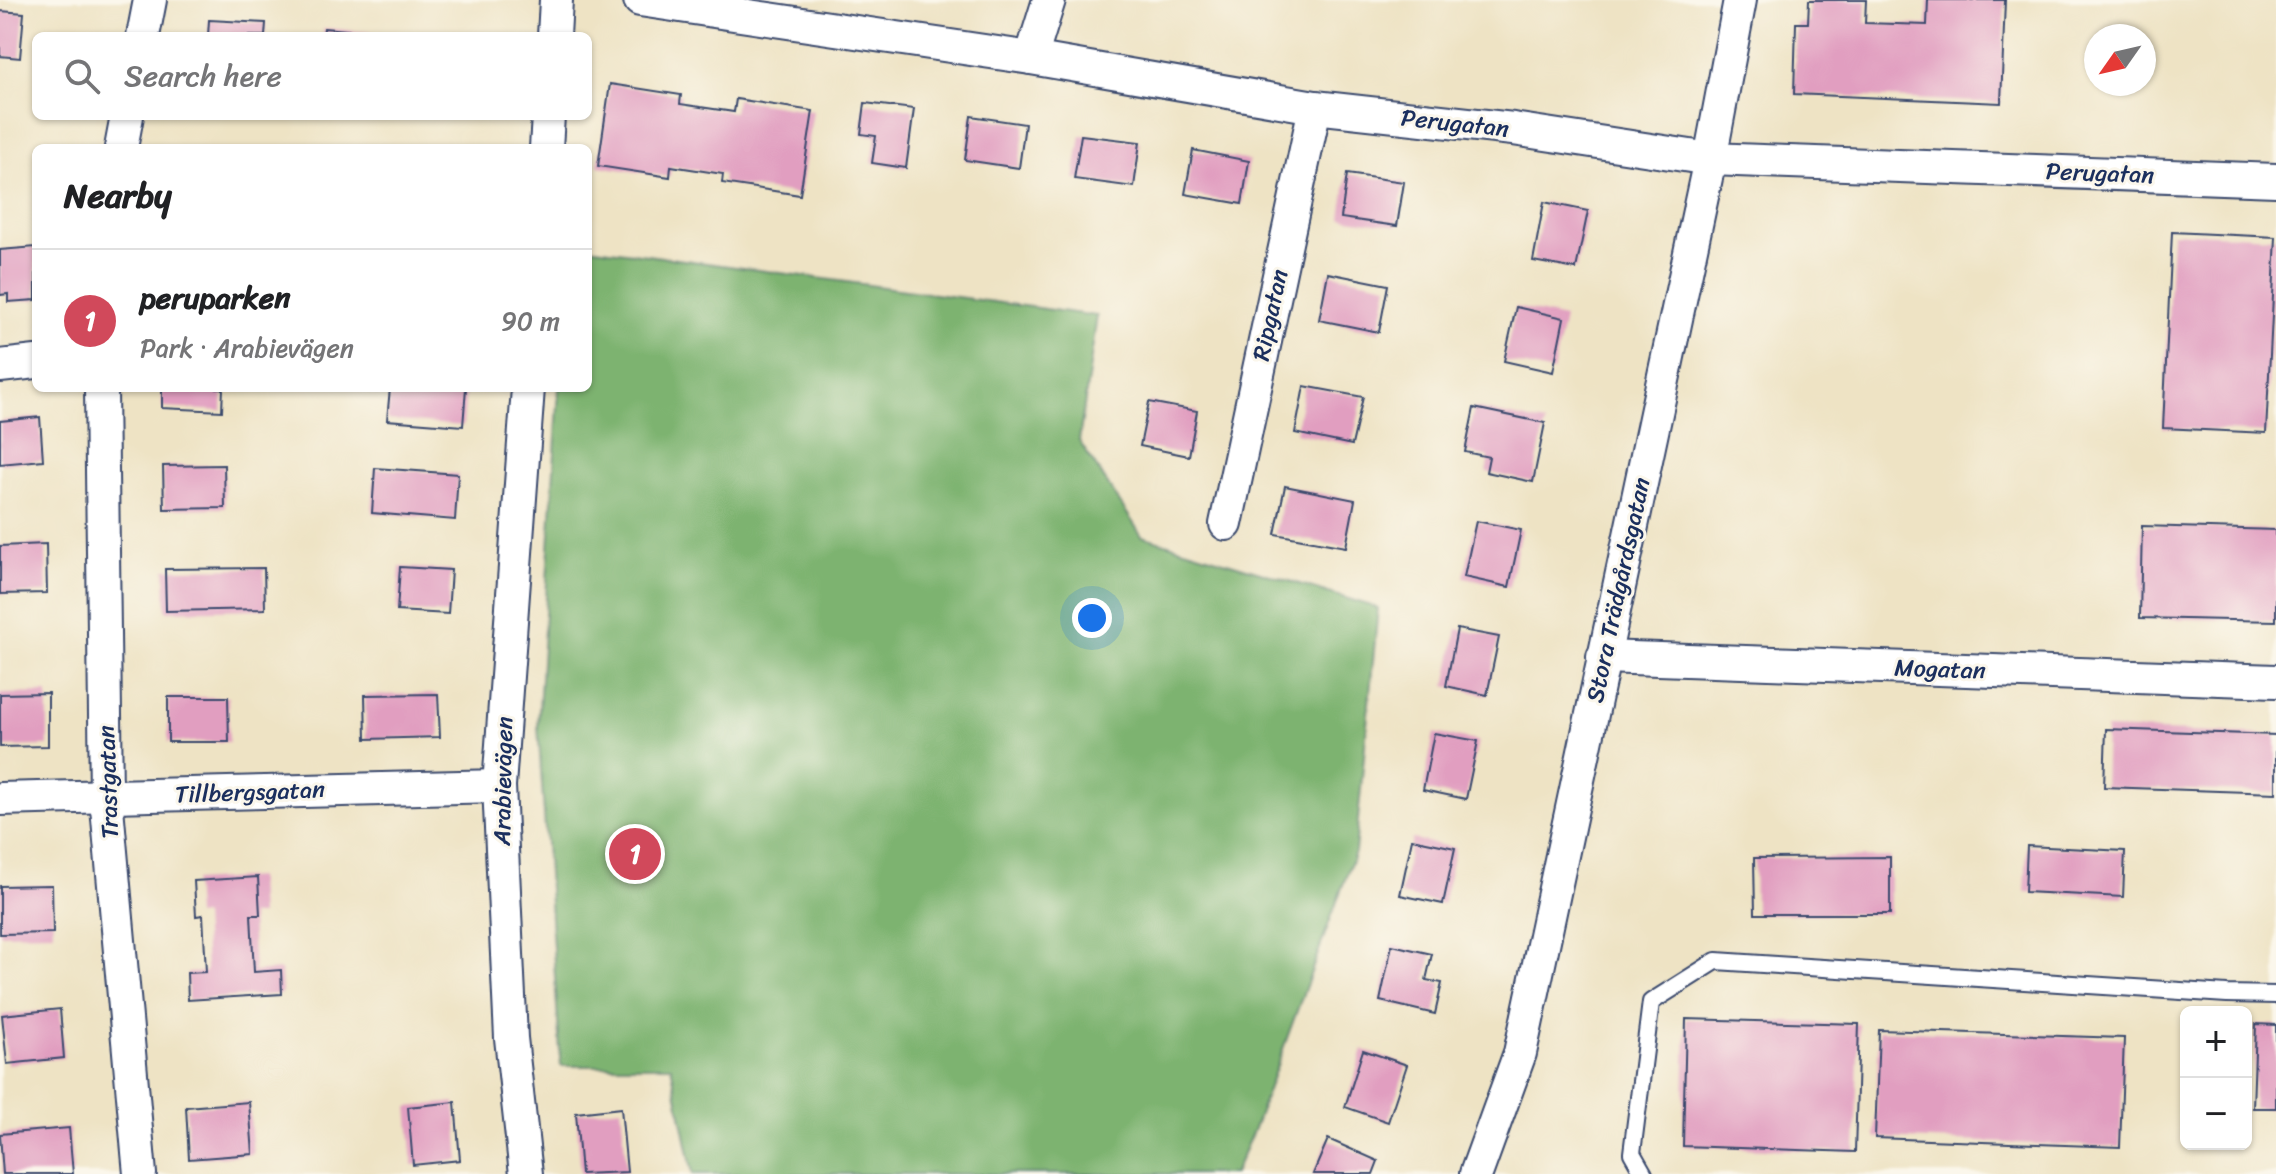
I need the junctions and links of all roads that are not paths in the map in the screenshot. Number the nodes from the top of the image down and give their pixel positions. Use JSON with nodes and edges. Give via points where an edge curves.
{"nodes":[{"id":1,"x":150,"y":0,"type":"edge"},
{"id":2,"x":556,"y":0,"type":"edge"},
{"id":3,"x":640,"y":0,"type":"edge"},
{"id":4,"x":1049,"y":0,"type":"edge"},
{"id":5,"x":1740,"y":0,"type":"edge"},
{"id":6,"x":144,"y":32,"type":"edge"},
{"id":7,"x":554,"y":32,"type":"edge"},
{"id":8,"x":1031,"y":58,"type":"junction"},
{"id":9,"x":1315,"y":107,"type":"junction"},
{"id":10,"x":126,"y":120,"type":"edge"},
{"id":11,"x":548,"y":120,"type":"edge"},
{"id":12,"x":122,"y":144,"type":"edge"},
{"id":13,"x":546,"y":144,"type":"edge"},
{"id":14,"x":1710,"y":159,"type":"junction"},
{"id":15,"x":2276,"y":180,"type":"edge"},
{"id":16,"x":32,"y":362,"type":"edge"},
{"id":17,"x":0,"y":366,"type":"edge"},
{"id":18,"x":101,"y":392,"type":"edge"},
{"id":19,"x":528,"y":392,"type":"edge"},
{"id":20,"x":1226,"y":524,"type":"dead end"},
{"id":21,"x":1603,"y":657,"type":"junction"},
{"id":22,"x":2276,"y":681,"type":"edge"},
{"id":23,"x":499,"y":786,"type":"junction"},
{"id":24,"x":106,"y":796,"type":"junction"},
{"id":25,"x":0,"y":799,"type":"edge"},
{"id":26,"x":2276,"y":995,"type":"edge"},
{"id":27,"x":140,"y":1174,"type":"edge"},
{"id":28,"x":526,"y":1174,"type":"edge"},
{"id":29,"x":1476,"y":1174,"type":"edge"},
{"id":30,"x":1644,"y":1174,"type":"edge"}],
"edges":[{"from":1,"to":6,"type":"street"},
{"from":2,"to":7,"type":"street"},
{"from":3,"to":8,"type":"street","name":"Perugatan"},
{"from":4,"to":8,"type":"street"},
{"from":5,"to":14,"type":"street","name":"Stora Trädgårdsgatan"},
{"from":8,"to":9,"type":"street","name":"Perugatan"},
{"from":9,"to":14,"type":"street","name":"Perugatan","via":[[1513,129]]},
{"from":9,"to":20,"type":"street","name":"Ripgatan"},
{"from":10,"to":12,"type":"street"},
{"from":11,"to":13,"type":"street"},
{"from":14,"to":15,"type":"street","name":"Perugatan"},
{"from":14,"to":21,"type":"street","name":"Stora Trädgårdsgatan"},
{"from":16,"to":17,"type":"street"},
{"from":18,"to":24,"type":"street","name":"Trastgatan"},
{"from":19,"to":23,"type":"street","name":"Arabievägen"},
{"from":21,"to":22,"type":"street","name":"Mogatan"},
{"from":21,"to":29,"type":"street","name":"Stora Trädgårdsgatan","via":[[1520,1053]]},
{"from":23,"to":24,"type":"street","name":"Tillbergsgatan"},
{"from":23,"to":28,"type":"street","name":"Arabievägen","via":[[511,1038]]},
{"from":24,"to":25,"type":"street","name":"Tillbergsgatan"},
{"from":24,"to":27,"type":"street","name":"Trastgatan"},
{"from":26,"to":30,"type":"lane","via":[[1716,961],[1651,1002],[1632,1153]]}]}
